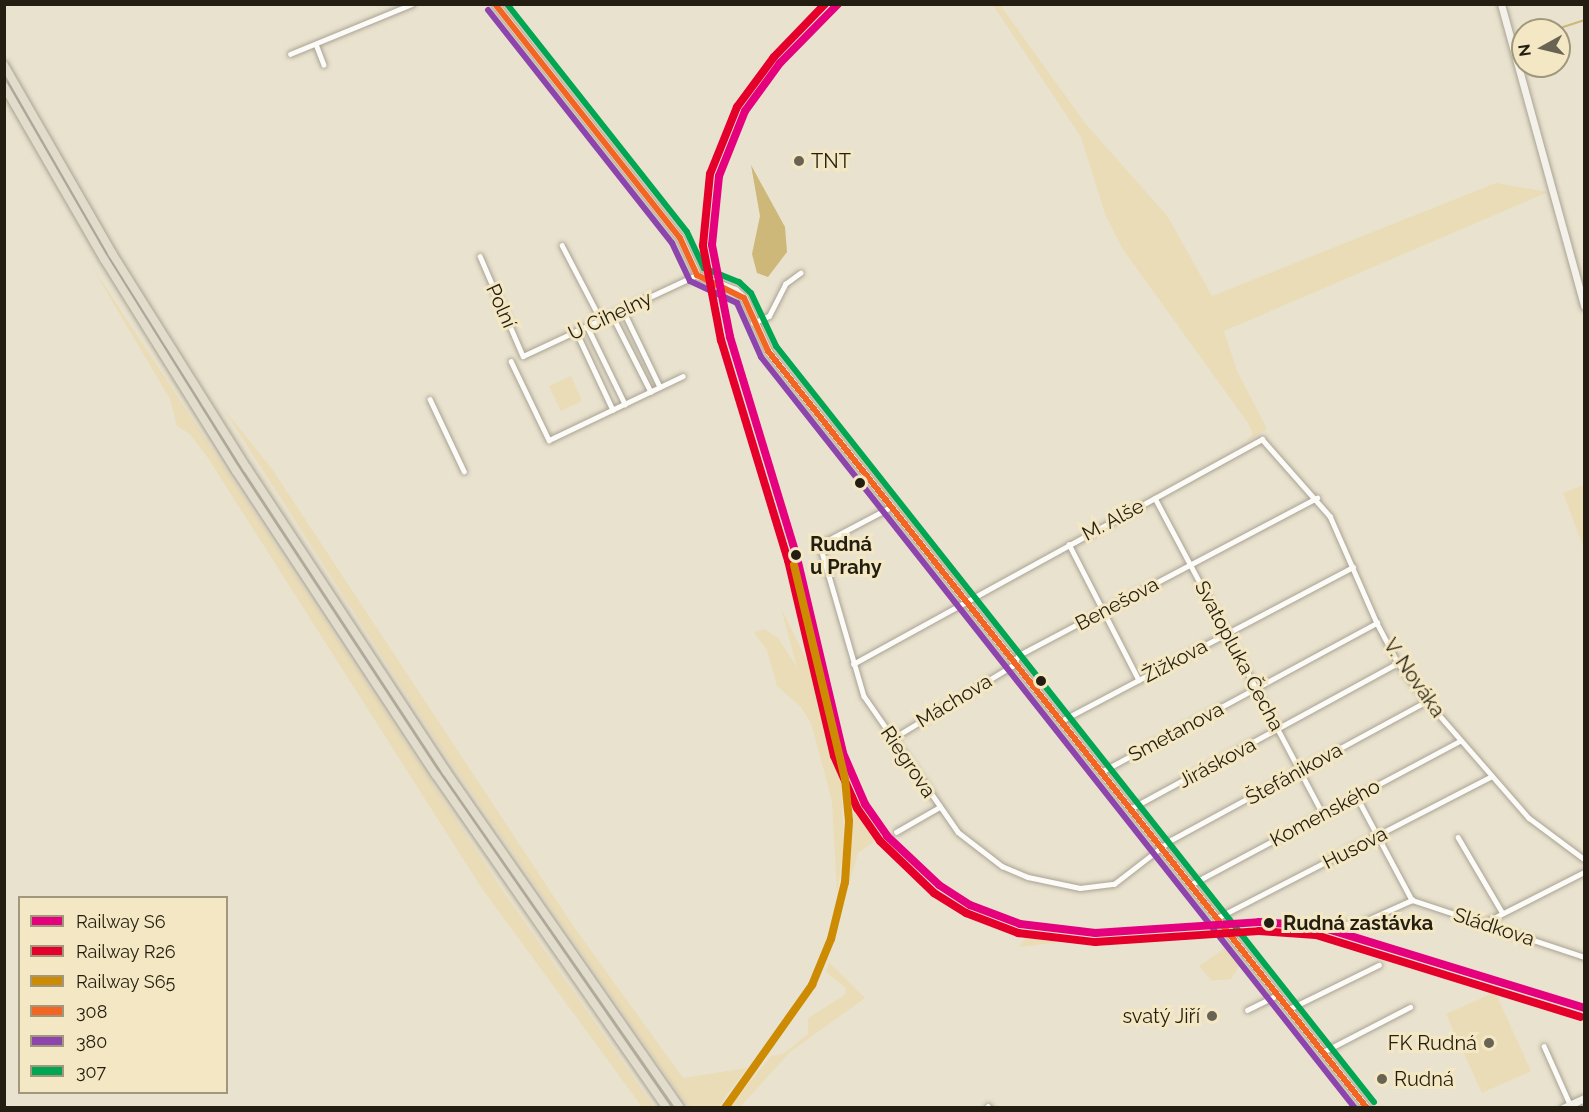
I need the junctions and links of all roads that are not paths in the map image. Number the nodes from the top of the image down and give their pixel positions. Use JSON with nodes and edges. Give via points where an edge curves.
{"nodes":[{"id":1,"x":412,"y":4,"type":"edge"},
{"id":2,"x":495,"y":4,"type":"edge"},
{"id":3,"x":1501,"y":4,"type":"edge"},
{"id":4,"x":316,"y":44,"type":"junction"},
{"id":5,"x":290,"y":54,"type":"dead end"},
{"id":6,"x":4,"y":64,"type":"edge"},
{"id":7,"x":324,"y":65,"type":"dead end"},
{"id":8,"x":4,"y":86,"type":"edge"},
{"id":9,"x":562,"y":245,"type":"dead end"},
{"id":10,"x":480,"y":256,"type":"dead end"},
{"id":11,"x":800,"y":273,"type":"dead end"},
{"id":12,"x":697,"y":275,"type":"junction"},
{"id":13,"x":1584,"y":306,"type":"edge"},
{"id":14,"x":623,"y":310,"type":"junction"},
{"id":15,"x":612,"y":315,"type":"junction"},
{"id":16,"x":601,"y":320,"type":"junction"},
{"id":17,"x":753,"y":323,"type":"junction"},
{"id":18,"x":587,"y":326,"type":"junction"},
{"id":19,"x":576,"y":332,"type":"junction"},
{"id":20,"x":523,"y":356,"type":"joint"},
{"id":21,"x":511,"y":362,"type":"dead end"},
{"id":22,"x":683,"y":376,"type":"dead end"},
{"id":23,"x":660,"y":387,"type":"junction"},
{"id":24,"x":651,"y":392,"type":"junction"},
{"id":25,"x":430,"y":399,"type":"dead end"},
{"id":26,"x":625,"y":404,"type":"junction"},
{"id":27,"x":613,"y":410,"type":"junction"},
{"id":28,"x":1262,"y":439,"type":"joint"},
{"id":29,"x":464,"y":471,"type":"dead end"},
{"id":30,"x":1155,"y":498,"type":"junction"},
{"id":31,"x":1317,"y":498,"type":"junction"},
{"id":32,"x":892,"y":507,"type":"junction"},
{"id":33,"x":1069,"y":544,"type":"junction"},
{"id":34,"x":1191,"y":565,"type":"junction"},
{"id":35,"x":1353,"y":567,"type":"junction"},
{"id":36,"x":964,"y":600,"type":"junction"},
{"id":37,"x":1104,"y":612,"type":"junction"},
{"id":38,"x":1377,"y":623,"type":"junction"},
{"id":39,"x":1226,"y":633,"type":"junction"},
{"id":40,"x":1014,"y":662,"type":"junction"},
{"id":41,"x":853,"y":663,"type":"junction"},
{"id":42,"x":1398,"y":663,"type":"junction"},
{"id":43,"x":1138,"y":680,"type":"junction"},
{"id":44,"x":1256,"y":688,"type":"junction"},
{"id":45,"x":1427,"y":701,"type":"junction"},
{"id":46,"x":1061,"y":721,"type":"junction"},
{"id":47,"x":1279,"y":729,"type":"junction"},
{"id":48,"x":892,"y":739,"type":"junction"},
{"id":49,"x":1460,"y":741,"type":"junction"},
{"id":50,"x":1300,"y":771,"type":"junction"},
{"id":51,"x":1101,"y":772,"type":"junction"},
{"id":52,"x":1492,"y":776,"type":"junction"},
{"id":53,"x":1357,"y":797,"type":"junction"},
{"id":54,"x":938,"y":808,"type":"junction"},
{"id":55,"x":1130,"y":809,"type":"junction"},
{"id":56,"x":1323,"y":814,"type":"junction"},
{"id":57,"x":896,"y":832,"type":"dead end"},
{"id":58,"x":1378,"y":837,"type":"junction"},
{"id":59,"x":1458,"y":837,"type":"dead end"},
{"id":60,"x":1162,"y":848,"type":"junction"},
{"id":61,"x":1584,"y":859,"type":"edge"},
{"id":62,"x":1584,"y":872,"type":"edge"},
{"id":63,"x":1190,"y":885,"type":"junction"},
{"id":64,"x":1412,"y":900,"type":"junction"},
{"id":65,"x":1502,"y":912,"type":"junction"},
{"id":66,"x":1217,"y":918,"type":"junction"},
{"id":67,"x":1484,"y":923,"type":"junction"},
{"id":68,"x":1346,"y":924,"type":"dead end"},
{"id":69,"x":1584,"y":957,"type":"edge"},
{"id":70,"x":1379,"y":965,"type":"dead end"},
{"id":71,"x":1278,"y":995,"type":"junction"},
{"id":72,"x":1410,"y":1007,"type":"dead end"},
{"id":73,"x":1289,"y":1009,"type":"junction"},
{"id":74,"x":1247,"y":1010,"type":"dead end"},
{"id":75,"x":1544,"y":1046,"type":"dead end"},
{"id":76,"x":1323,"y":1052,"type":"junction"},
{"id":77,"x":1584,"y":1098,"type":"edge"},
{"id":78,"x":1566,"y":1106,"type":"edge"},
{"id":79,"x":667,"y":1107,"type":"edge"},
{"id":80,"x":680,"y":1107,"type":"edge"},
{"id":81,"x":1366,"y":1107,"type":"edge"}],
"edges":[{"from":1,"to":4,"type":"street"},
{"from":2,"to":12,"type":"main road","via":[[680,238]]},
{"from":3,"to":13,"type":"main road"},
{"from":4,"to":5,"type":"street"},
{"from":4,"to":7,"type":"street"},
{"from":6,"to":80,"type":"highway","via":[[112,254],[259,487],[453,780]]},
{"from":8,"to":79,"type":"highway","via":[[242,480],[436,775]]},
{"from":9,"to":16,"type":"street"},
{"from":10,"to":20,"type":"street","name":"Polní"},
{"from":11,"to":17,"type":"street","via":[[785,284],[769,316]]},
{"from":12,"to":14,"type":"street","name":"U Cihelny"},
{"from":12,"to":17,"type":"main road","via":[[735,290]]},
{"from":14,"to":15,"type":"street","name":"U Cihelny"},
{"from":14,"to":23,"type":"street"},
{"from":15,"to":16,"type":"street","name":"U Cihelny"},
{"from":15,"to":24,"type":"street"},
{"from":16,"to":18,"type":"street","name":"U Cihelny"},
{"from":17,"to":32,"type":"main road","via":[[768,351]]},
{"from":18,"to":19,"type":"street","name":"U Cihelny"},
{"from":18,"to":26,"type":"street"},
{"from":19,"to":20,"type":"street","name":"U Cihelny"},
{"from":19,"to":27,"type":"street"},
{"from":21,"to":27,"type":"street","via":[[549,440]]},
{"from":22,"to":23,"type":"street"},
{"from":23,"to":24,"type":"street"},
{"from":24,"to":26,"type":"street"},
{"from":25,"to":29,"type":"street"},
{"from":26,"to":27,"type":"street"},
{"from":28,"to":30,"type":"street","name":"M. Alše"},
{"from":28,"to":31,"type":"street","name":"V. Nováka"},
{"from":30,"to":33,"type":"street","name":"M. Alše"},
{"from":30,"to":34,"type":"street","name":"Svatopluka Čecha"},
{"from":31,"to":34,"type":"street","name":"Benešova"},
{"from":31,"to":35,"type":"street","name":"V. Nováka"},
{"from":32,"to":36,"type":"main road"},
{"from":32,"to":41,"type":"street","name":"Riegrova","via":[[820,545]]},
{"from":33,"to":36,"type":"street","name":"M. Alše"},
{"from":33,"to":37,"type":"street"},
{"from":34,"to":37,"type":"street","name":"Benešova"},
{"from":34,"to":39,"type":"street","name":"Svatopluka Čecha"},
{"from":35,"to":38,"type":"street","name":"V. Nováka"},
{"from":35,"to":39,"type":"street","name":"Žižkova"},
{"from":36,"to":40,"type":"main road"},
{"from":36,"to":41,"type":"street","name":"M. Alše"},
{"from":37,"to":40,"type":"street","name":"Benešova","via":[[1019,655]]},
{"from":37,"to":43,"type":"street"},
{"from":38,"to":42,"type":"street","name":"V. Nováka"},
{"from":38,"to":44,"type":"street","name":"Smetanova"},
{"from":39,"to":43,"type":"street","name":"Žižkova"},
{"from":39,"to":44,"type":"street","name":"Svatopluka Čecha"},
{"from":40,"to":46,"type":"main road"},
{"from":40,"to":48,"type":"street","name":"Máchova"},
{"from":41,"to":48,"type":"street","name":"Riegrova","via":[[864,696]]},
{"from":42,"to":45,"type":"street","name":"V. Nováka"},
{"from":42,"to":47,"type":"street","name":"Jiráskova"},
{"from":43,"to":46,"type":"street","name":"Žižkova"},
{"from":44,"to":47,"type":"street","name":"Svatopluka Čecha"},
{"from":44,"to":51,"type":"street","name":"Smetanova"},
{"from":45,"to":49,"type":"street","name":"V. Nováka"},
{"from":45,"to":50,"type":"street","name":"Štefánikova"},
{"from":46,"to":51,"type":"main road"},
{"from":47,"to":50,"type":"street","name":"Svatopluka Čecha"},
{"from":47,"to":55,"type":"street","name":"Jiráskova"},
{"from":48,"to":54,"type":"street","name":"Riegrova"},
{"from":49,"to":52,"type":"street","name":"V. Nováka"},
{"from":49,"to":53,"type":"street","name":"Komenského"},
{"from":50,"to":56,"type":"street","name":"Svatopluka Čecha"},
{"from":50,"to":60,"type":"street","name":"Štefánikova"},
{"from":51,"to":55,"type":"main road"},
{"from":52,"to":58,"type":"street","name":"Husova"},
{"from":52,"to":61,"type":"street","name":"V. Nováka","via":[[1529,818]]},
{"from":53,"to":56,"type":"street","name":"Komenského"},
{"from":53,"to":58,"type":"street"},
{"from":54,"to":57,"type":"street"},
{"from":54,"to":60,"type":"street","name":"Riegrova","via":[[987,856],[1054,885],[1114,885]]},
{"from":55,"to":60,"type":"main road"},
{"from":56,"to":63,"type":"street","name":"Komenského"},
{"from":58,"to":64,"type":"street"},
{"from":58,"to":66,"type":"street","name":"Husova"},
{"from":59,"to":65,"type":"street"},
{"from":60,"to":63,"type":"main road"},
{"from":62,"to":65,"type":"street"},
{"from":63,"to":66,"type":"main road"},
{"from":64,"to":67,"type":"street","name":"Sládkova"},
{"from":64,"to":68,"type":"street","via":[[1354,926]]},
{"from":65,"to":67,"type":"street"},
{"from":66,"to":71,"type":"main road"},
{"from":67,"to":69,"type":"street","name":"Sládkova"},
{"from":70,"to":73,"type":"street"},
{"from":71,"to":73,"type":"main road"},
{"from":71,"to":74,"type":"street"},
{"from":72,"to":76,"type":"street"},
{"from":73,"to":76,"type":"main road"},
{"from":75,"to":78,"type":"street"},
{"from":76,"to":81,"type":"main road"},
{"from":77,"to":78,"type":"main road"}]}
